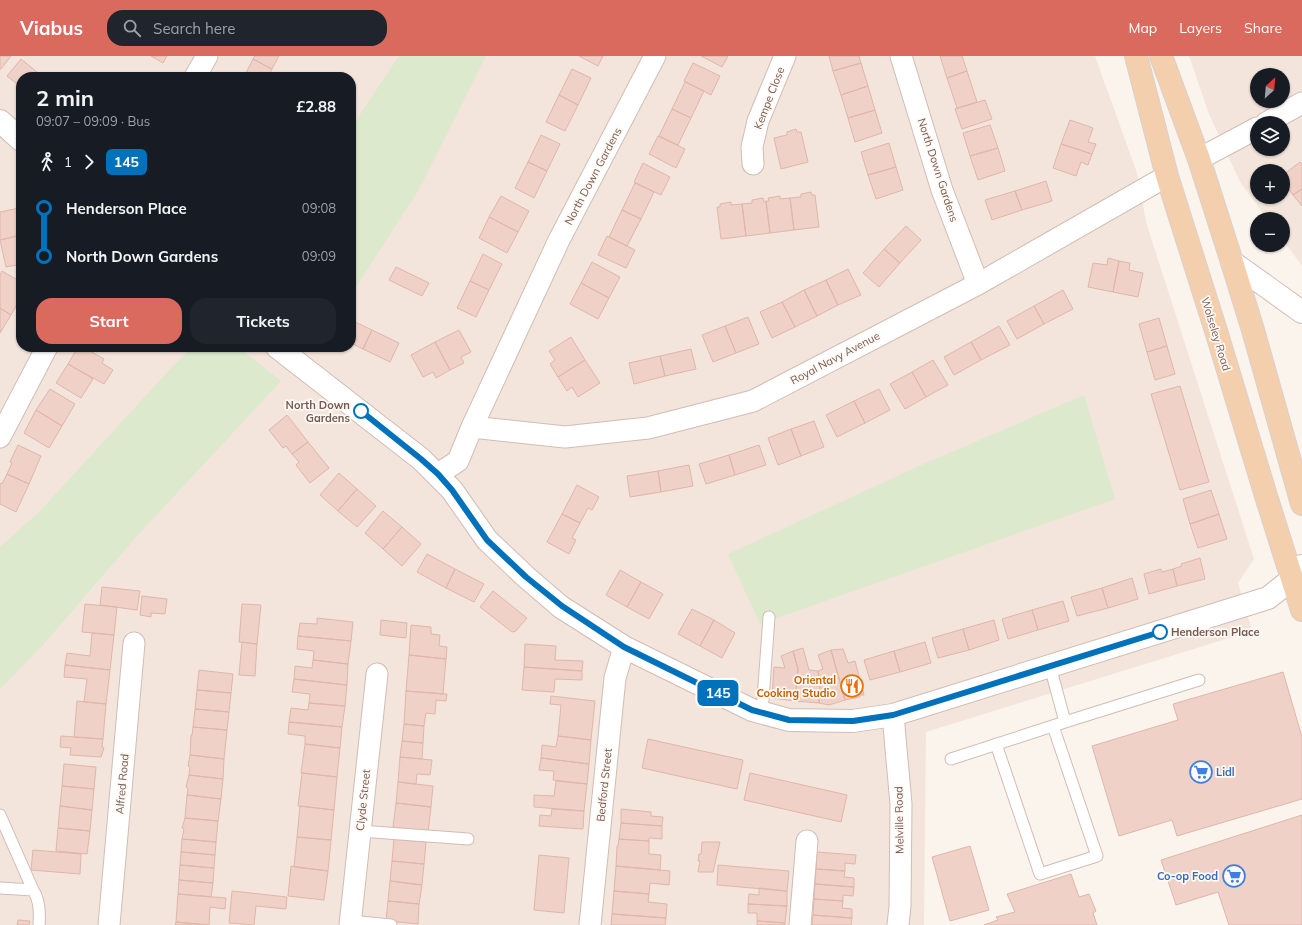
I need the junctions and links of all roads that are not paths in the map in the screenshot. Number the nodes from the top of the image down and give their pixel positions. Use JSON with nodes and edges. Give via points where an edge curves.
{"nodes":[{"id":1,"x":207,"y":56,"type":"edge"},
{"id":2,"x":655,"y":56,"type":"edge"},
{"id":3,"x":785,"y":56,"type":"edge"},
{"id":4,"x":901,"y":56,"type":"edge"},
{"id":5,"x":1136,"y":56,"type":"edge"},
{"id":6,"x":1161,"y":56,"type":"edge"},
{"id":7,"x":198,"y":72,"type":"edge"},
{"id":8,"x":1302,"y":103,"type":"edge"},
{"id":9,"x":1279,"y":116,"type":"edge"},
{"id":10,"x":0,"y":121,"type":"edge"},
{"id":11,"x":1250,"y":132,"type":"edge"},
{"id":12,"x":16,"y":135,"type":"edge"},
{"id":13,"x":1199,"y":159,"type":"junction"},
{"id":14,"x":753,"y":164,"type":"dead end"},
{"id":15,"x":1167,"y":176,"type":"junction"},
{"id":16,"x":1232,"y":262,"type":"junction"},
{"id":17,"x":978,"y":284,"type":"junction"},
{"id":18,"x":1302,"y":312,"type":"edge"},
{"id":19,"x":44,"y":352,"type":"edge"},
{"id":20,"x":283,"y":352,"type":"edge"},
{"id":21,"x":472,"y":427,"type":"junction"},
{"id":22,"x":0,"y":437,"type":"edge"},
{"id":23,"x":438,"y":474,"type":"junction"},
{"id":24,"x":1302,"y":504,"type":"edge"},
{"id":25,"x":1297,"y":572,"type":"edge"},
{"id":26,"x":1302,"y":610,"type":"edge"},
{"id":27,"x":769,"y":617,"type":"dead end"},
{"id":28,"x":134,"y":643,"type":"dead end"},
{"id":29,"x":624,"y":647,"type":"junction"},
{"id":30,"x":1050,"y":666,"type":"junction"},
{"id":31,"x":377,"y":674,"type":"dead end"},
{"id":32,"x":1199,"y":680,"type":"dead end"},
{"id":33,"x":762,"y":713,"type":"junction"},
{"id":34,"x":893,"y":715,"type":"junction"},
{"id":35,"x":1065,"y":722,"type":"junction"},
{"id":36,"x":1053,"y":726,"type":"junction"},
{"id":37,"x":996,"y":744,"type":"junction"},
{"id":38,"x":950,"y":759,"type":"dead end"},
{"id":39,"x":0,"y":815,"type":"edge"},
{"id":40,"x":360,"y":831,"type":"junction"},
{"id":41,"x":468,"y":839,"type":"dead end"},
{"id":42,"x":807,"y":841,"type":"dead end"},
{"id":43,"x":0,"y":888,"type":"edge"},
{"id":44,"x":33,"y":890,"type":"junction"},
{"id":45,"x":350,"y":923,"type":"edge"},
{"id":46,"x":39,"y":925,"type":"edge"},
{"id":47,"x":110,"y":925,"type":"edge"},
{"id":48,"x":391,"y":925,"type":"edge"},
{"id":49,"x":590,"y":925,"type":"edge"},
{"id":50,"x":800,"y":925,"type":"edge"},
{"id":51,"x":898,"y":925,"type":"edge"}],
"edges":[{"from":1,"to":7,"type":"street"},
{"from":2,"to":21,"type":"street","name":"North Down Gardens","via":[[559,240]]},
{"from":3,"to":14,"type":"street","name":"Kempe Close","via":[[758,121],[752,146]]},
{"from":4,"to":17,"type":"street","name":"North Down Gardens","via":[[942,190]]},
{"from":5,"to":15,"type":"main road","name":"Wolseley Road"},
{"from":6,"to":13,"type":"main road"},
{"from":8,"to":9,"type":"street"},
{"from":10,"to":12,"type":"street"},
{"from":11,"to":13,"type":"street"},
{"from":13,"to":16,"type":"main road"},
{"from":15,"to":17,"type":"street","name":"Royal Navy Avenue"},
{"from":15,"to":25,"type":"main road","name":"Wolseley Road"},
{"from":16,"to":18,"type":"street"},
{"from":16,"to":24,"type":"main road"},
{"from":17,"to":21,"type":"street","name":"Royal Navy Avenue","via":[[753,401],[648,428],[565,437]]},
{"from":19,"to":22,"type":"street"},
{"from":20,"to":23,"type":"street"},
{"from":21,"to":23,"type":"street","name":"North Down Gardens","via":[[458,460]]},
{"from":23,"to":29,"type":"street","via":[[487,540],[526,577],[562,606]]},
{"from":25,"to":26,"type":"main road","name":"Wolseley Road"},
{"from":25,"to":30,"type":"street","via":[[1268,598]]},
{"from":27,"to":33,"type":"lane"},
{"from":28,"to":47,"type":"street","name":"Alfred Road"},
{"from":29,"to":33,"type":"street"},
{"from":29,"to":49,"type":"street","name":"Bedford Street","via":[[615,678]]},
{"from":30,"to":34,"type":"street"},
{"from":30,"to":35,"type":"lane"},
{"from":31,"to":40,"type":"street","name":"Clyde Street"},
{"from":32,"to":35,"type":"lane"},
{"from":33,"to":34,"type":"street","via":[[789,720],[837,721]]},
{"from":34,"to":51,"type":"street","name":"Melville Road","via":[[901,804]]},
{"from":35,"to":36,"type":"lane"},
{"from":36,"to":37,"type":"lane"},
{"from":36,"to":37,"type":"lane","via":[[1097,856],[1040,874]]},
{"from":37,"to":38,"type":"lane"},
{"from":39,"to":44,"type":"lane"},
{"from":40,"to":41,"type":"lane"},
{"from":40,"to":45,"type":"street","name":"Clyde Street"},
{"from":42,"to":50,"type":"street"},
{"from":43,"to":44,"type":"lane"},
{"from":44,"to":46,"type":"lane","via":[[39,906]]},
{"from":45,"to":48,"type":"lane"}]}
